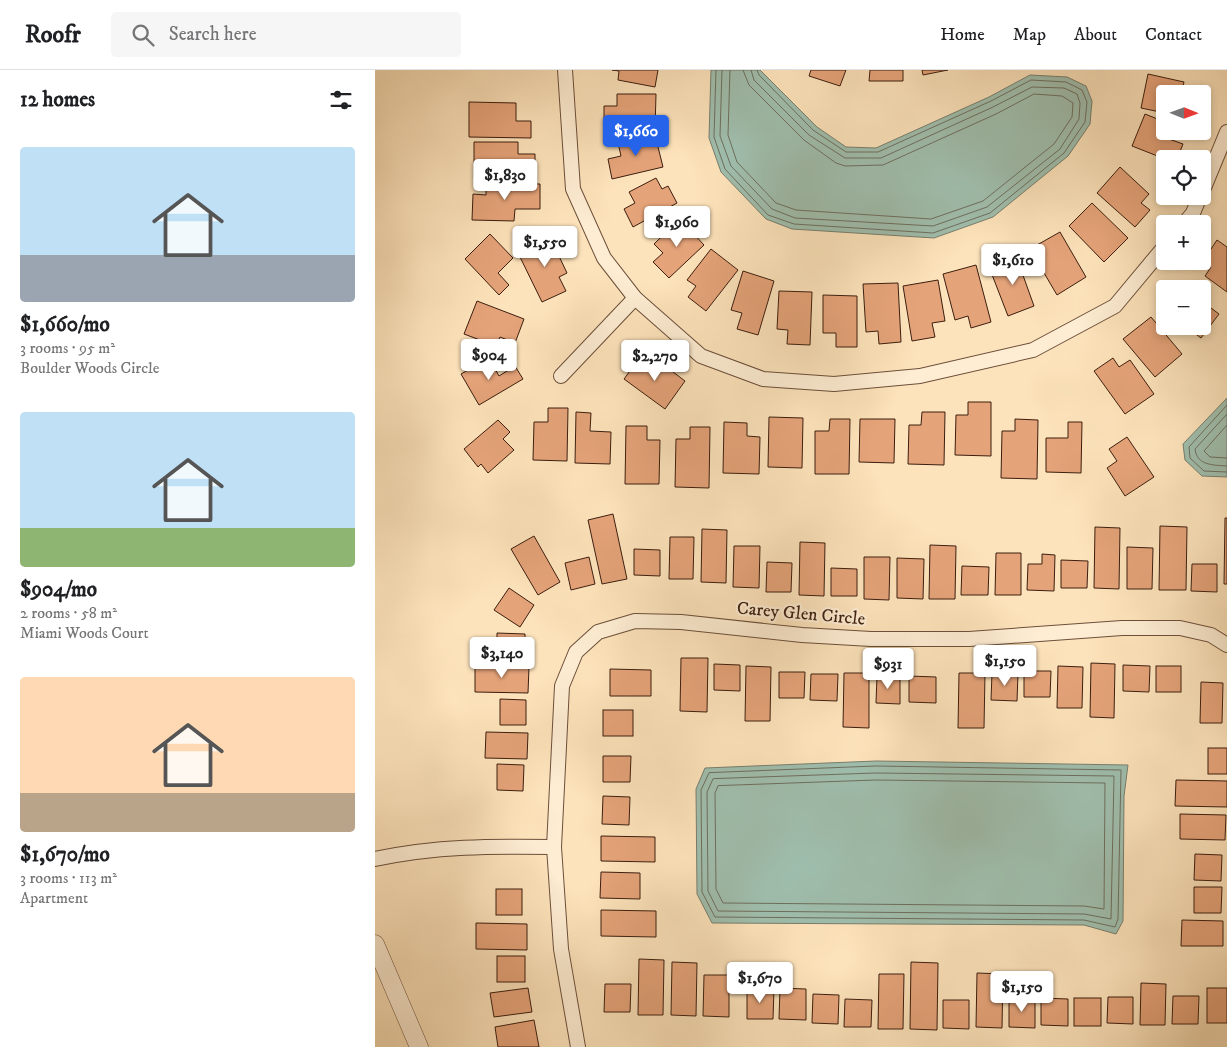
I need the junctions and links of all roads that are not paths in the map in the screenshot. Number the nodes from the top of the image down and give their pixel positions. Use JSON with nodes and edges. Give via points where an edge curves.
{"nodes":[{"id":1,"x":565,"y":70,"type":"edge"},
{"id":2,"x":1227,"y":132,"type":"edge"},
{"id":3,"x":1211,"y":171,"type":"edge"},
{"id":4,"x":1156,"y":257,"type":"edge"},
{"id":5,"x":635,"y":298,"type":"junction"},
{"id":6,"x":561,"y":376,"type":"dead end"},
{"id":7,"x":1227,"y":645,"type":"edge"},
{"id":8,"x":554,"y":847,"type":"junction"},
{"id":9,"x":375,"y":859,"type":"edge"},
{"id":10,"x":375,"y":944,"type":"edge"},
{"id":11,"x":419,"y":1047,"type":"edge"},
{"id":12,"x":579,"y":1047,"type":"edge"}],
"edges":[{"from":1,"to":5,"type":"street","via":[[573,189],[605,258]]},
{"from":2,"to":3,"type":"street"},
{"from":4,"to":5,"type":"street","via":[[1115,306],[1033,350],[920,376],[834,384],[763,379],[701,356]]},
{"from":5,"to":6,"type":"street"},
{"from":7,"to":8,"type":"street","name":"Carey Glen Circle","via":[[1211,635],[1180,628],[1122,628],[969,639],[871,639],[681,622],[635,621],[598,632],[576,652],[562,686]]},
{"from":8,"to":9,"type":"street","via":[[475,846],[416,850]]},
{"from":8,"to":12,"type":"street","name":"Carey Glen Circle","via":[[561,949]]},
{"from":10,"to":11,"type":"street"}]}
